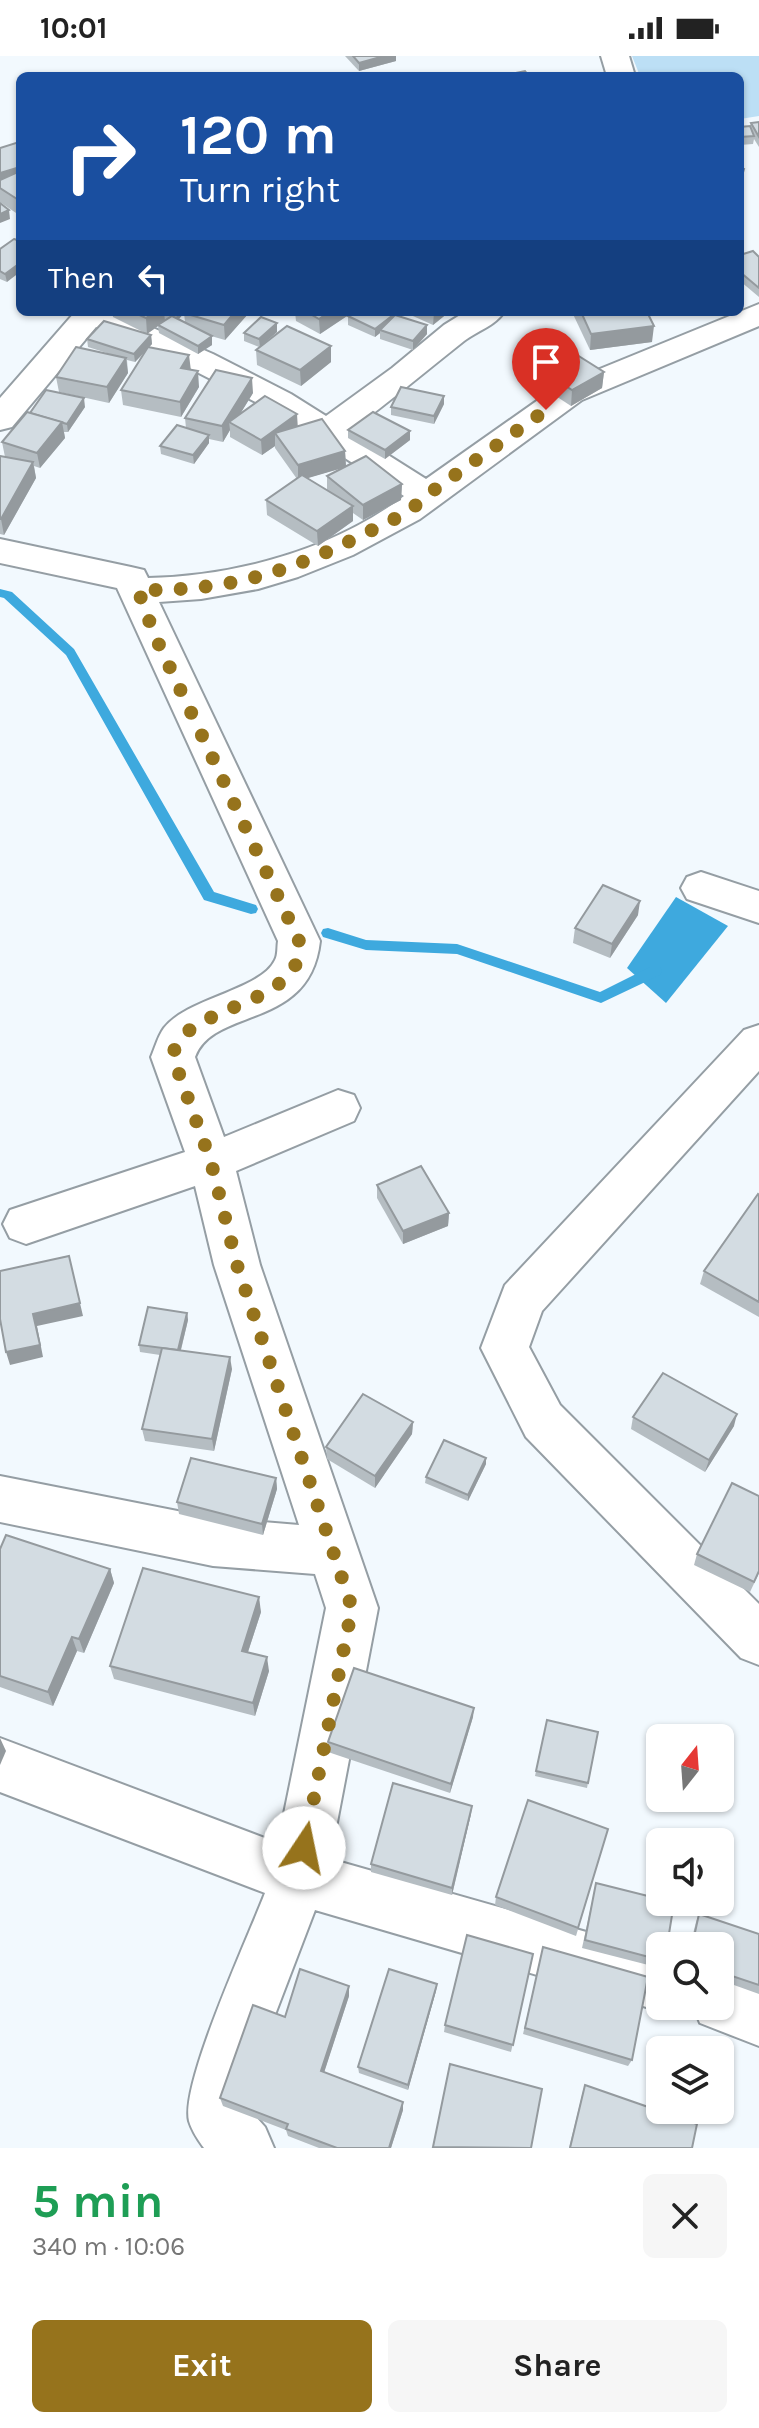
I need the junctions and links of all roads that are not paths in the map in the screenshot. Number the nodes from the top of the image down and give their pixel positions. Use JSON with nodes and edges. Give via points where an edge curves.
{"nodes":[{"id":1,"x":747,"y":315,"type":"edge"},
{"id":2,"x":89,"y":316,"type":"edge"},
{"id":3,"x":99,"y":316,"type":"edge"},
{"id":4,"x":481,"y":316,"type":"edge"},
{"id":5,"x":0,"y":419,"type":"edge"},
{"id":6,"x":326,"y":432,"type":"junction"},
{"id":7,"x":427,"y":495,"type":"junction"},
{"id":8,"x":0,"y":551,"type":"edge"},
{"id":9,"x":138,"y":590,"type":"junction"},
{"id":10,"x":701,"y":888,"type":"dead end"},
{"id":11,"x":759,"y":907,"type":"edge"},
{"id":12,"x":759,"y":1042,"type":"edge"},
{"id":13,"x":338,"y":1108,"type":"dead end"},
{"id":14,"x":211,"y":1162,"type":"junction"},
{"id":15,"x":26,"y":1224,"type":"dead end"},
{"id":16,"x":0,"y":1499,"type":"edge"},
{"id":17,"x":332,"y":1551,"type":"junction"},
{"id":18,"x":759,"y":1640,"type":"edge"},
{"id":19,"x":0,"y":1765,"type":"edge"},
{"id":20,"x":299,"y":1878,"type":"junction"},
{"id":21,"x":646,"y":1978,"type":"edge"},
{"id":22,"x":734,"y":2008,"type":"edge"},
{"id":23,"x":759,"y":2017,"type":"edge"},
{"id":24,"x":244,"y":2148,"type":"edge"}],
"edges":[{"from":1,"to":7,"type":"street","via":[[570,393]]},
{"from":2,"to":5,"type":"street"},
{"from":3,"to":6,"type":"street","via":[[201,361]]},
{"from":4,"to":6,"type":"street"},
{"from":6,"to":7,"type":"street"},
{"from":7,"to":9,"type":"street","via":[[414,508],[337,549],[252,581],[187,591]]},
{"from":8,"to":9,"type":"street","via":[[131,579]]},
{"from":9,"to":14,"type":"street","via":[[301,952],[288,977],[185,1033],[174,1049]]},
{"from":10,"to":11,"type":"street"},
{"from":12,"to":18,"type":"street","via":[[522,1300],[505,1348],[543,1421]]},
{"from":13,"to":14,"type":"street"},
{"from":14,"to":15,"type":"street"},
{"from":14,"to":17,"type":"street","via":[[237,1265]]},
{"from":16,"to":17,"type":"street","via":[[213,1542]]},
{"from":17,"to":20,"type":"street","via":[[352,1608]]},
{"from":19,"to":20,"type":"street"},
{"from":20,"to":21,"type":"street"},
{"from":20,"to":24,"type":"street","via":[[223,2075],[218,2119]]},
{"from":22,"to":23,"type":"street"}]}
